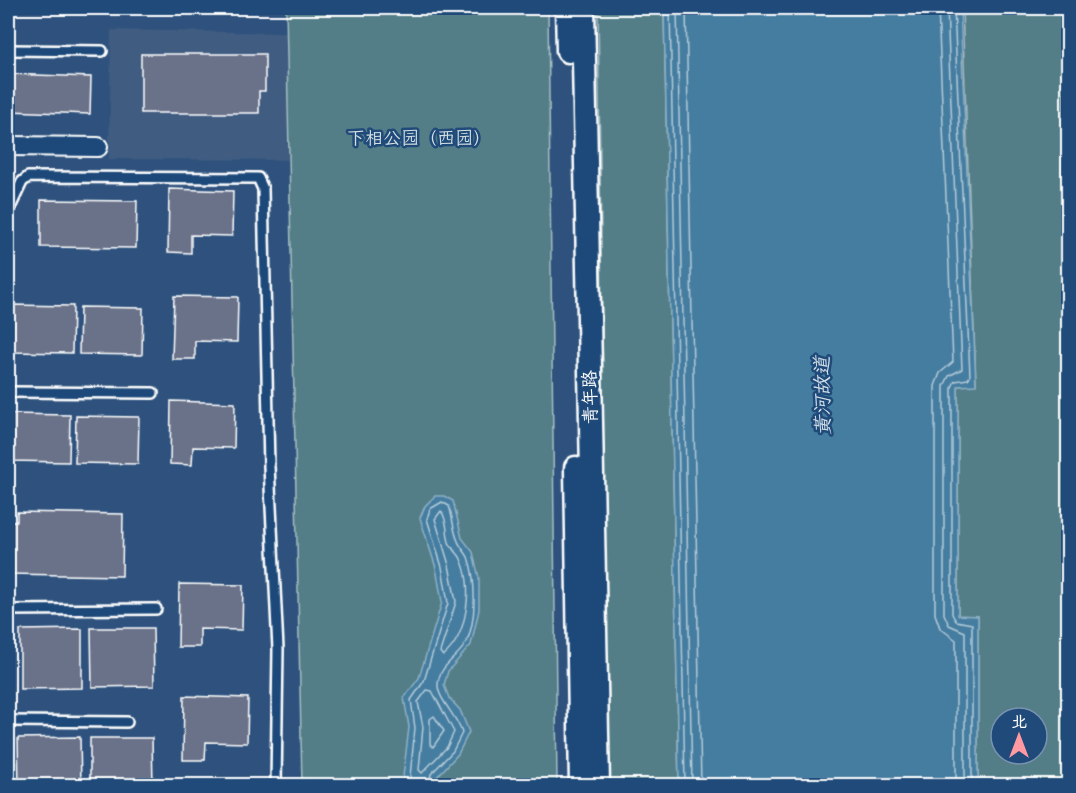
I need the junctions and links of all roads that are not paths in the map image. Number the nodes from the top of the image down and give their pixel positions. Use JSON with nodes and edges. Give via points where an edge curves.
{"nodes":[{"id":1,"x":567,"y":8,"type":"edge"},
{"id":2,"x":583,"y":8,"type":"edge"},
{"id":3,"x":8,"y":50,"type":"edge"},
{"id":4,"x":102,"y":51,"type":"dead end"},
{"id":5,"x":8,"y":146,"type":"edge"},
{"id":6,"x":98,"y":147,"type":"dead end"},
{"id":7,"x":8,"y":212,"type":"edge"},
{"id":8,"x":8,"y":392,"type":"edge"},
{"id":9,"x":153,"y":393,"type":"dead end"},
{"id":10,"x":156,"y":609,"type":"dead end"},
{"id":11,"x":8,"y":610,"type":"edge"},
{"id":12,"x":8,"y":721,"type":"edge"},
{"id":13,"x":127,"y":722,"type":"dead end"},
{"id":14,"x":276,"y":786,"type":"edge"},
{"id":15,"x":581,"y":786,"type":"edge"},
{"id":16,"x":598,"y":786,"type":"edge"}],
"edges":[{"from":1,"to":15,"type":"street","name":"青年路"},
{"from":2,"to":16,"type":"street","name":"青年路"},
{"from":3,"to":4,"type":"lane"},
{"from":5,"to":6,"type":"street"},
{"from":7,"to":14,"type":"lane","via":[[28,177],[258,178],[263,189],[269,466],[278,649]]},
{"from":8,"to":9,"type":"lane"},
{"from":10,"to":11,"type":"lane"},
{"from":12,"to":13,"type":"lane"}]}
